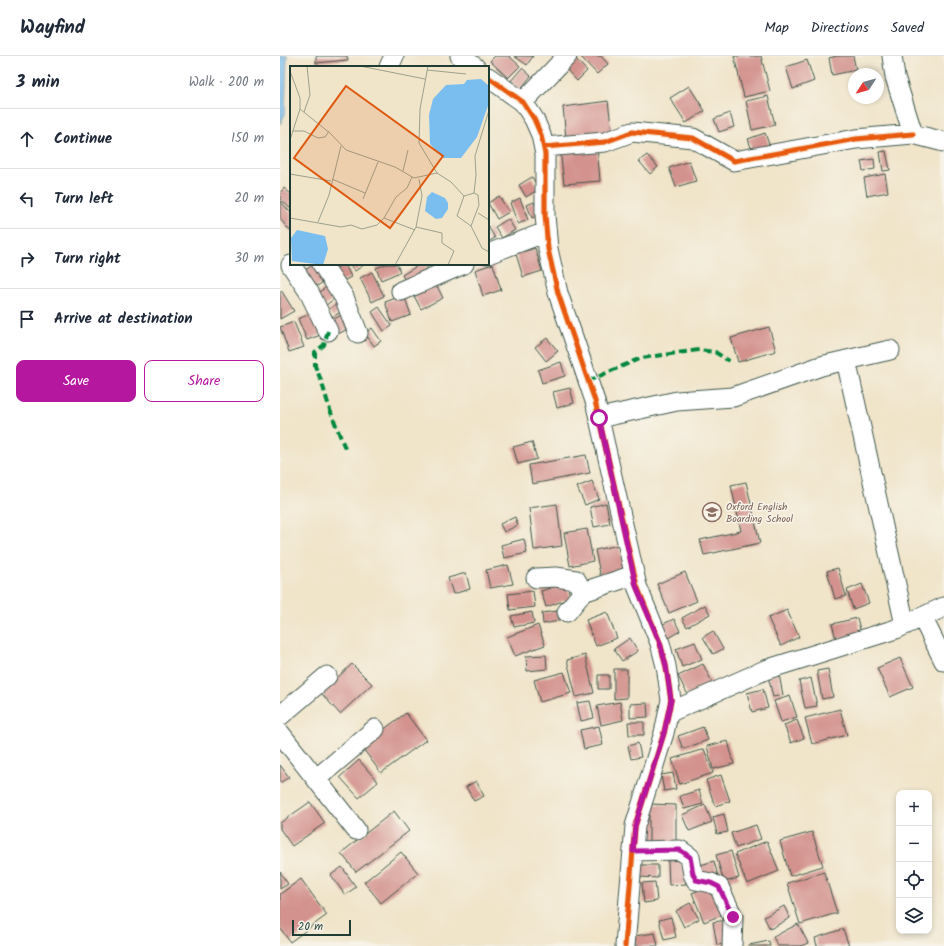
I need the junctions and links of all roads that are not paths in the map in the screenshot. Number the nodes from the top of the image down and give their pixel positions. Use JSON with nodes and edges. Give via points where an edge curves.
{"nodes":[{"id":1,"x":394,"y":56,"type":"edge"},
{"id":2,"x":460,"y":56,"type":"edge"},
{"id":3,"x":567,"y":56,"type":"edge"},
{"id":4,"x":892,"y":56,"type":"edge"},
{"id":5,"x":389,"y":66,"type":"edge"},
{"id":6,"x":474,"y":66,"type":"edge"},
{"id":7,"x":489,"y":78,"type":"edge"},
{"id":8,"x":523,"y":102,"type":"junction"},
{"id":9,"x":913,"y":134,"type":"junction"},
{"id":10,"x":944,"y":142,"type":"edge"},
{"id":11,"x":544,"y":147,"type":"junction"},
{"id":12,"x":546,"y":232,"type":"junction"},
{"id":13,"x":489,"y":254,"type":"edge"},
{"id":14,"x":323,"y":265,"type":"edge"},
{"id":15,"x":462,"y":265,"type":"edge"},
{"id":16,"x":288,"y":268,"type":"edge"},
{"id":17,"x":401,"y":291,"type":"dead end"},
{"id":18,"x":328,"y":331,"type":"dead end"},
{"id":19,"x":358,"y":333,"type":"dead end"},
{"id":20,"x":890,"y":350,"type":"dead end"},
{"id":21,"x":846,"y":360,"type":"junction"},
{"id":22,"x":599,"y":418,"type":"junction"},
{"id":23,"x":634,"y":575,"type":"junction"},
{"id":24,"x":536,"y":578,"type":"dead end"},
{"id":25,"x":584,"y":592,"type":"junction"},
{"id":26,"x":944,"y":607,"type":"edge"},
{"id":27,"x":567,"y":612,"type":"dead end"},
{"id":28,"x":922,"y":617,"type":"junction"},
{"id":29,"x":905,"y":625,"type":"junction"},
{"id":30,"x":944,"y":660,"type":"edge"},
{"id":31,"x":328,"y":676,"type":"dead end"},
{"id":32,"x":668,"y":713,"type":"junction"},
{"id":33,"x":280,"y":716,"type":"edge"},
{"id":34,"x":375,"y":729,"type":"dead end"},
{"id":35,"x":280,"y":733,"type":"edge"},
{"id":36,"x":316,"y":779,"type":"junction"},
{"id":37,"x":356,"y":830,"type":"dead end"},
{"id":38,"x":633,"y":851,"type":"junction"},
{"id":39,"x":625,"y":946,"type":"edge"},
{"id":40,"x":732,"y":946,"type":"edge"}],
"edges":[{"from":1,"to":5,"type":"street"},
{"from":2,"to":6,"type":"street"},
{"from":3,"to":8,"type":"street"},
{"from":4,"to":9,"type":"street","via":[[895,77]]},
{"from":7,"to":8,"type":"street"},
{"from":8,"to":11,"type":"street","via":[[534,119]]},
{"from":9,"to":10,"type":"street"},
{"from":9,"to":11,"type":"street","via":[[856,139],[734,161],[692,138],[632,132],[605,142]]},
{"from":11,"to":12,"type":"street"},
{"from":12,"to":13,"type":"street"},
{"from":12,"to":22,"type":"street","via":[[558,293]]},
{"from":14,"to":19,"type":"street","via":[[344,297]]},
{"from":15,"to":17,"type":"street"},
{"from":16,"to":18,"type":"street","via":[[309,292]]},
{"from":20,"to":21,"type":"street"},
{"from":21,"to":22,"type":"street","via":[[821,366],[733,397],[677,401]]},
{"from":21,"to":29,"type":"street"},
{"from":22,"to":23,"type":"street"},
{"from":23,"to":25,"type":"street"},
{"from":23,"to":32,"type":"street","via":[[666,666],[671,700]]},
{"from":24,"to":25,"type":"street","via":[[576,580]]},
{"from":25,"to":27,"type":"street"},
{"from":26,"to":28,"type":"street"},
{"from":28,"to":29,"type":"street"},
{"from":28,"to":30,"type":"street"},
{"from":29,"to":32,"type":"street","via":[[765,670]]},
{"from":31,"to":33,"type":"street"},
{"from":32,"to":38,"type":"street","via":[[635,826]]},
{"from":34,"to":36,"type":"street"},
{"from":35,"to":36,"type":"street"},
{"from":36,"to":37,"type":"street"},
{"from":38,"to":39,"type":"street"},
{"from":38,"to":40,"type":"street","via":[[680,850],[690,857],[696,880],[711,883],[719,887],[722,893],[733,917]]}]}
